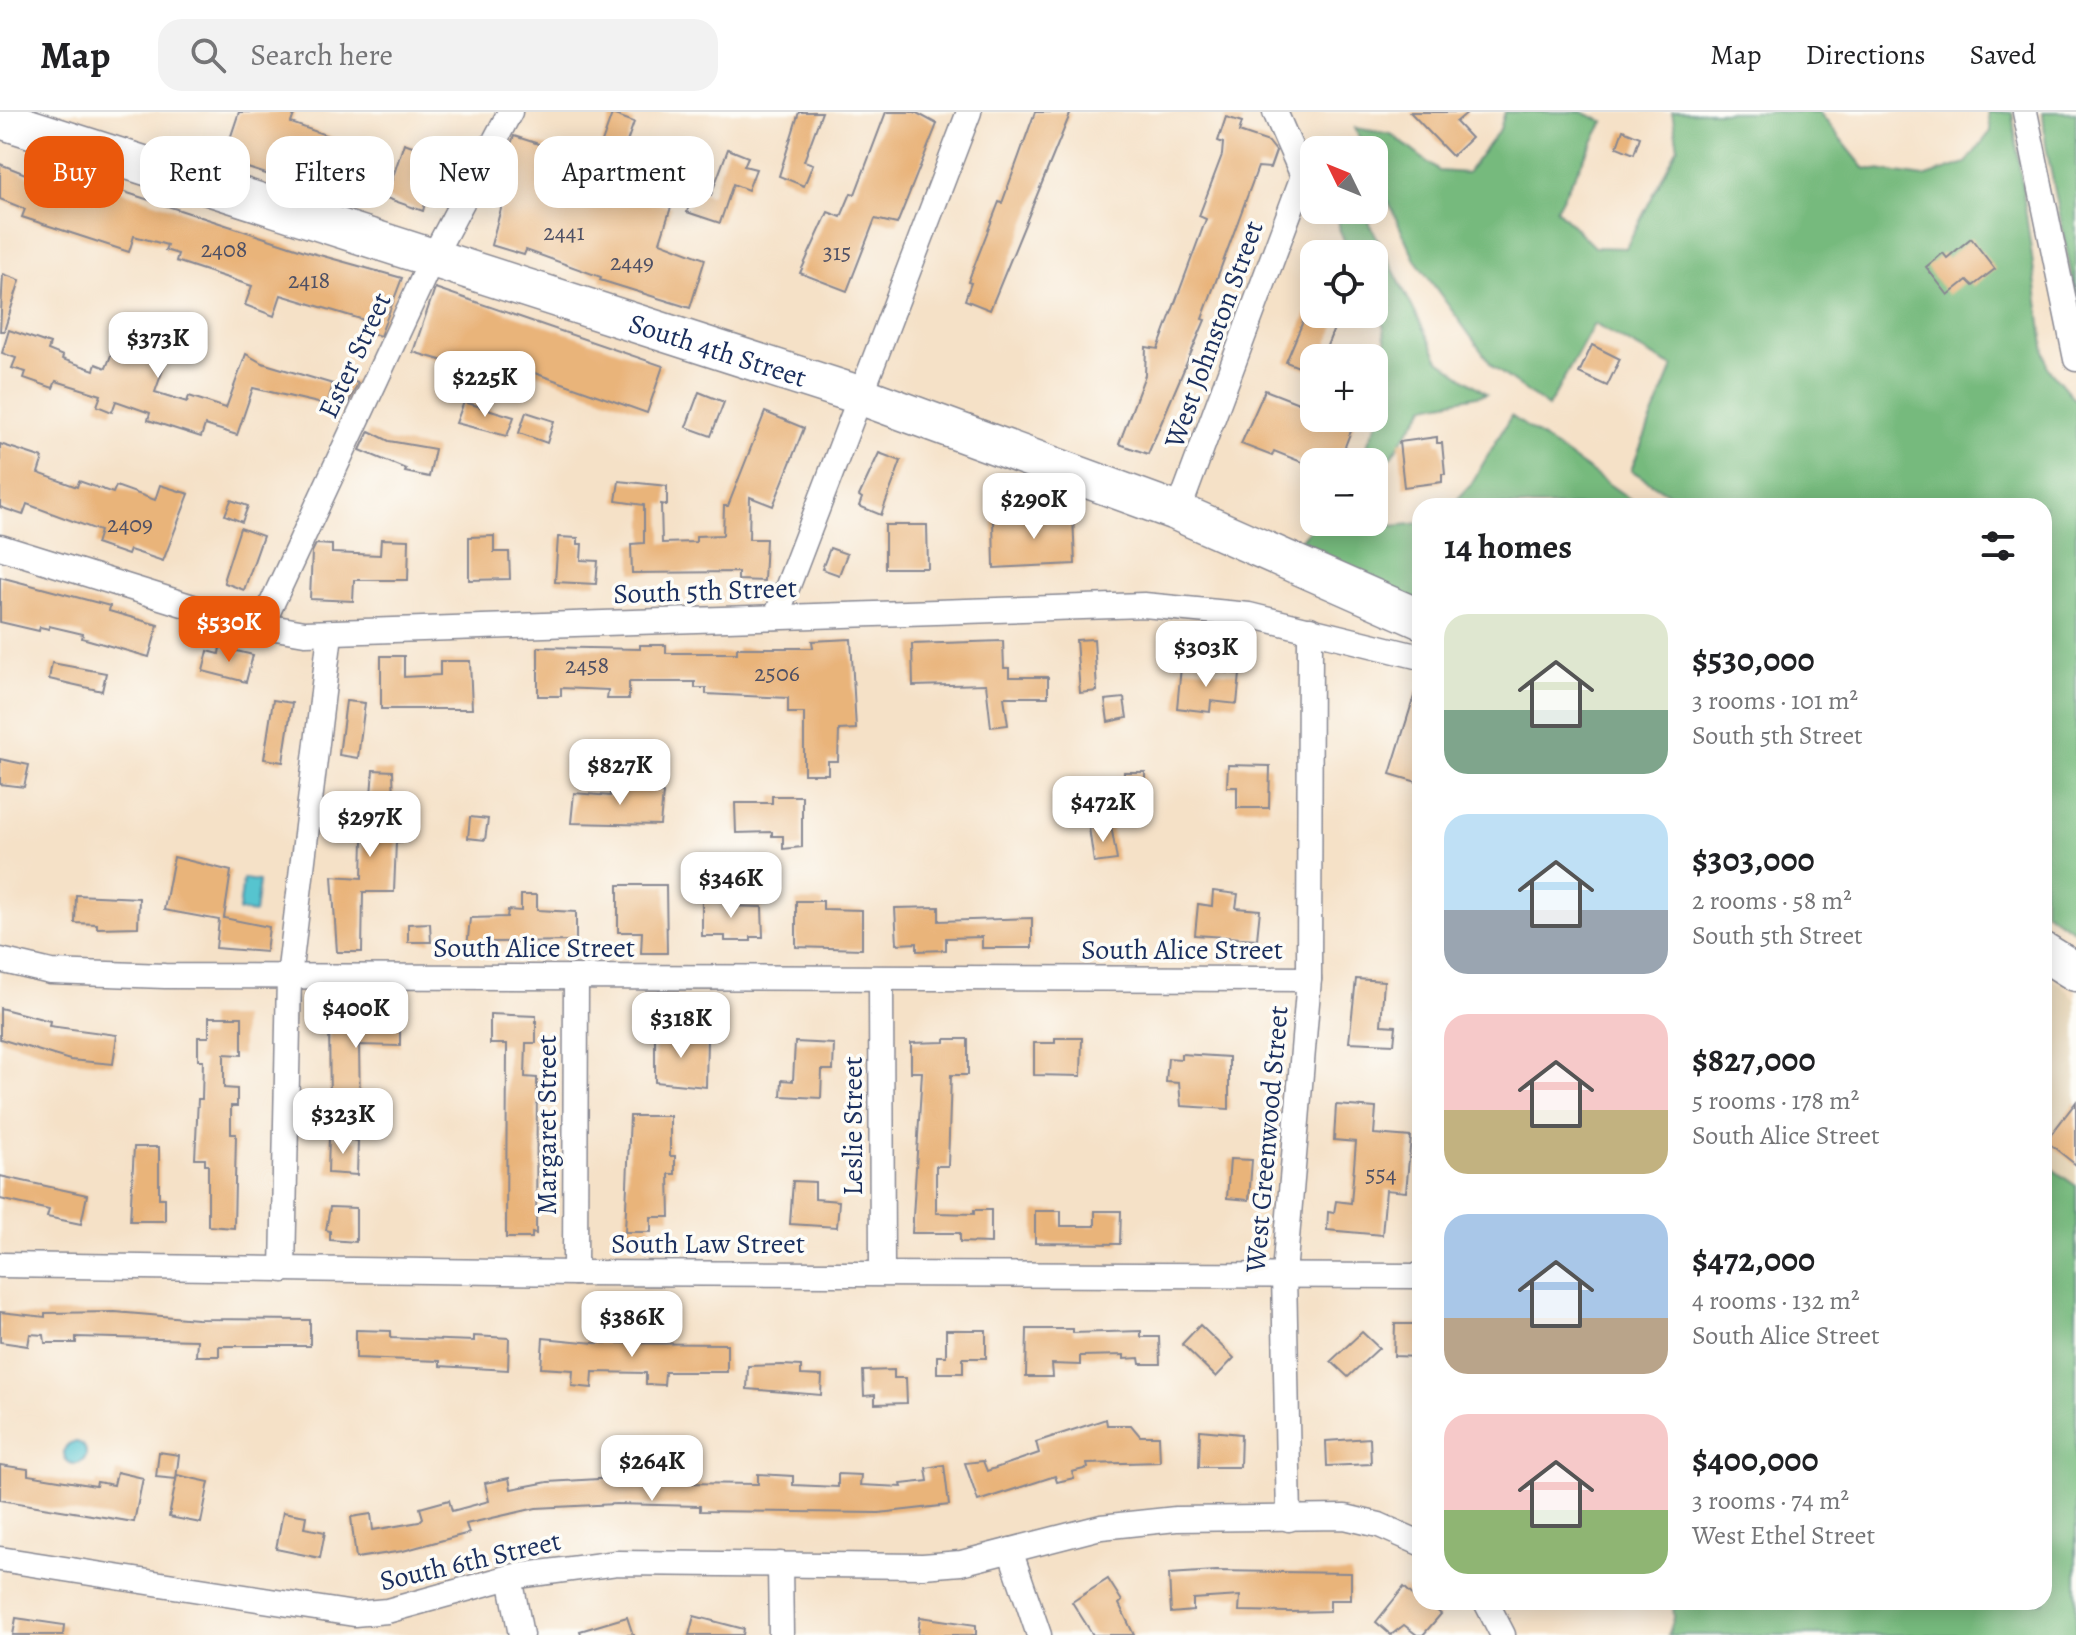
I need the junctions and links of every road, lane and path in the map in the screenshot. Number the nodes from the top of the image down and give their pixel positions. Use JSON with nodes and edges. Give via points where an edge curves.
{"nodes":[{"id":1,"x":510,"y":112,"type":"edge"},
{"id":2,"x":969,"y":112,"type":"edge"},
{"id":3,"x":1275,"y":112,"type":"edge"},
{"id":4,"x":2025,"y":112,"type":"edge"},
{"id":5,"x":0,"y":119,"type":"edge"},
{"id":6,"x":432,"y":259,"type":"junction"},
{"id":7,"x":2076,"y":359,"type":"edge"},
{"id":8,"x":859,"y":395,"type":"junction"},
{"id":9,"x":1178,"y":512,"type":"junction"},
{"id":10,"x":0,"y":547,"type":"edge"},
{"id":11,"x":1412,"y":615,"type":"edge"},
{"id":12,"x":776,"y":617,"type":"junction"},
{"id":13,"x":261,"y":627,"type":"junction"},
{"id":14,"x":1310,"y":629,"type":"junction"},
{"id":15,"x":330,"y":634,"type":"junction"},
{"id":16,"x":1412,"y":655,"type":"edge"},
{"id":17,"x":2052,"y":957,"type":"edge"},
{"id":18,"x":0,"y":960,"type":"edge"},
{"id":19,"x":2076,"y":972,"type":"edge"},
{"id":20,"x":289,"y":977,"type":"junction"},
{"id":21,"x":576,"y":977,"type":"junction"},
{"id":22,"x":881,"y":979,"type":"junction"},
{"id":23,"x":1309,"y":979,"type":"junction"},
{"id":24,"x":0,"y":1265,"type":"edge"},
{"id":25,"x":283,"y":1270,"type":"junction"},
{"id":26,"x":882,"y":1272,"type":"junction"},
{"id":27,"x":575,"y":1273,"type":"junction"},
{"id":28,"x":1284,"y":1274,"type":"junction"},
{"id":29,"x":1412,"y":1276,"type":"edge"},
{"id":30,"x":1289,"y":1519,"type":"junction"},
{"id":31,"x":1412,"y":1539,"type":"edge"},
{"id":32,"x":1010,"y":1550,"type":"junction"},
{"id":33,"x":0,"y":1559,"type":"edge"},
{"id":34,"x":780,"y":1564,"type":"junction"},
{"id":35,"x":510,"y":1577,"type":"junction"},
{"id":36,"x":1490,"y":1610,"type":"edge"},
{"id":37,"x":521,"y":1635,"type":"edge"},
{"id":38,"x":781,"y":1635,"type":"edge"},
{"id":39,"x":1039,"y":1635,"type":"edge"},
{"id":40,"x":1503,"y":1635,"type":"edge"}],
"edges":[{"from":1,"to":6,"type":"street","name":"Ester Street"},
{"from":2,"to":8,"type":"street"},
{"from":3,"to":9,"type":"street","name":"West Johnston Street","via":[[1303,176]]},
{"from":4,"to":7,"type":"street"},
{"from":5,"to":6,"type":"main road","name":"South 4th Street"},
{"from":6,"to":8,"type":"main road","name":"South 4th Street"},
{"from":6,"to":13,"type":"street","name":"Ester Street"},
{"from":8,"to":9,"type":"main road","name":"South 4th Street"},
{"from":8,"to":12,"type":"street"},
{"from":9,"to":11,"type":"main road","name":"South 4th Street"},
{"from":10,"to":13,"type":"street","name":"South 5th Street"},
{"from":12,"to":14,"type":"street","name":"South 5th Street","via":[[1144,605],[1249,615]]},
{"from":12,"to":15,"type":"street","name":"South 5th Street"},
{"from":13,"to":15,"type":"street","name":"South 5th Street"},
{"from":14,"to":16,"type":"street","name":"South 5th Street"},
{"from":14,"to":23,"type":"street","name":"West Greenwood Street"},
{"from":15,"to":20,"type":"street"},
{"from":17,"to":19,"type":"main road"},
{"from":18,"to":20,"type":"street","name":"South Alice Street","via":[[51,972]]},
{"from":20,"to":21,"type":"street","name":"South Alice Street"},
{"from":20,"to":25,"type":"street"},
{"from":21,"to":22,"type":"street","name":"South Alice Street"},
{"from":21,"to":27,"type":"street","name":"Margaret Street"},
{"from":22,"to":23,"type":"street","name":"South Alice Street"},
{"from":22,"to":26,"type":"street","name":"Leslie Street"},
{"from":23,"to":28,"type":"street","name":"West Greenwood Street"},
{"from":24,"to":25,"type":"street","name":"South Law Street"},
{"from":25,"to":27,"type":"street","name":"South Law Street"},
{"from":26,"to":27,"type":"street","name":"South Law Street"},
{"from":26,"to":28,"type":"street","name":"South Law Street"},
{"from":28,"to":29,"type":"street","name":"South Law Street"},
{"from":28,"to":30,"type":"street","name":"West Greenwood Street"},
{"from":30,"to":31,"type":"street","via":[[1345,1517]]},
{"from":30,"to":32,"type":"street","name":"South 6th Street","via":[[1157,1520],[1101,1527]]},
{"from":32,"to":34,"type":"street","name":"South 6th Street","via":[[923,1566]]},
{"from":32,"to":39,"type":"street"},
{"from":33,"to":35,"type":"street","name":"South 6th Street","via":[[354,1614],[387,1611]]},
{"from":34,"to":35,"type":"street","name":"South 6th Street","via":[[617,1563]]},
{"from":34,"to":38,"type":"street"},
{"from":35,"to":37,"type":"street"},
{"from":36,"to":40,"type":"street"}]}
